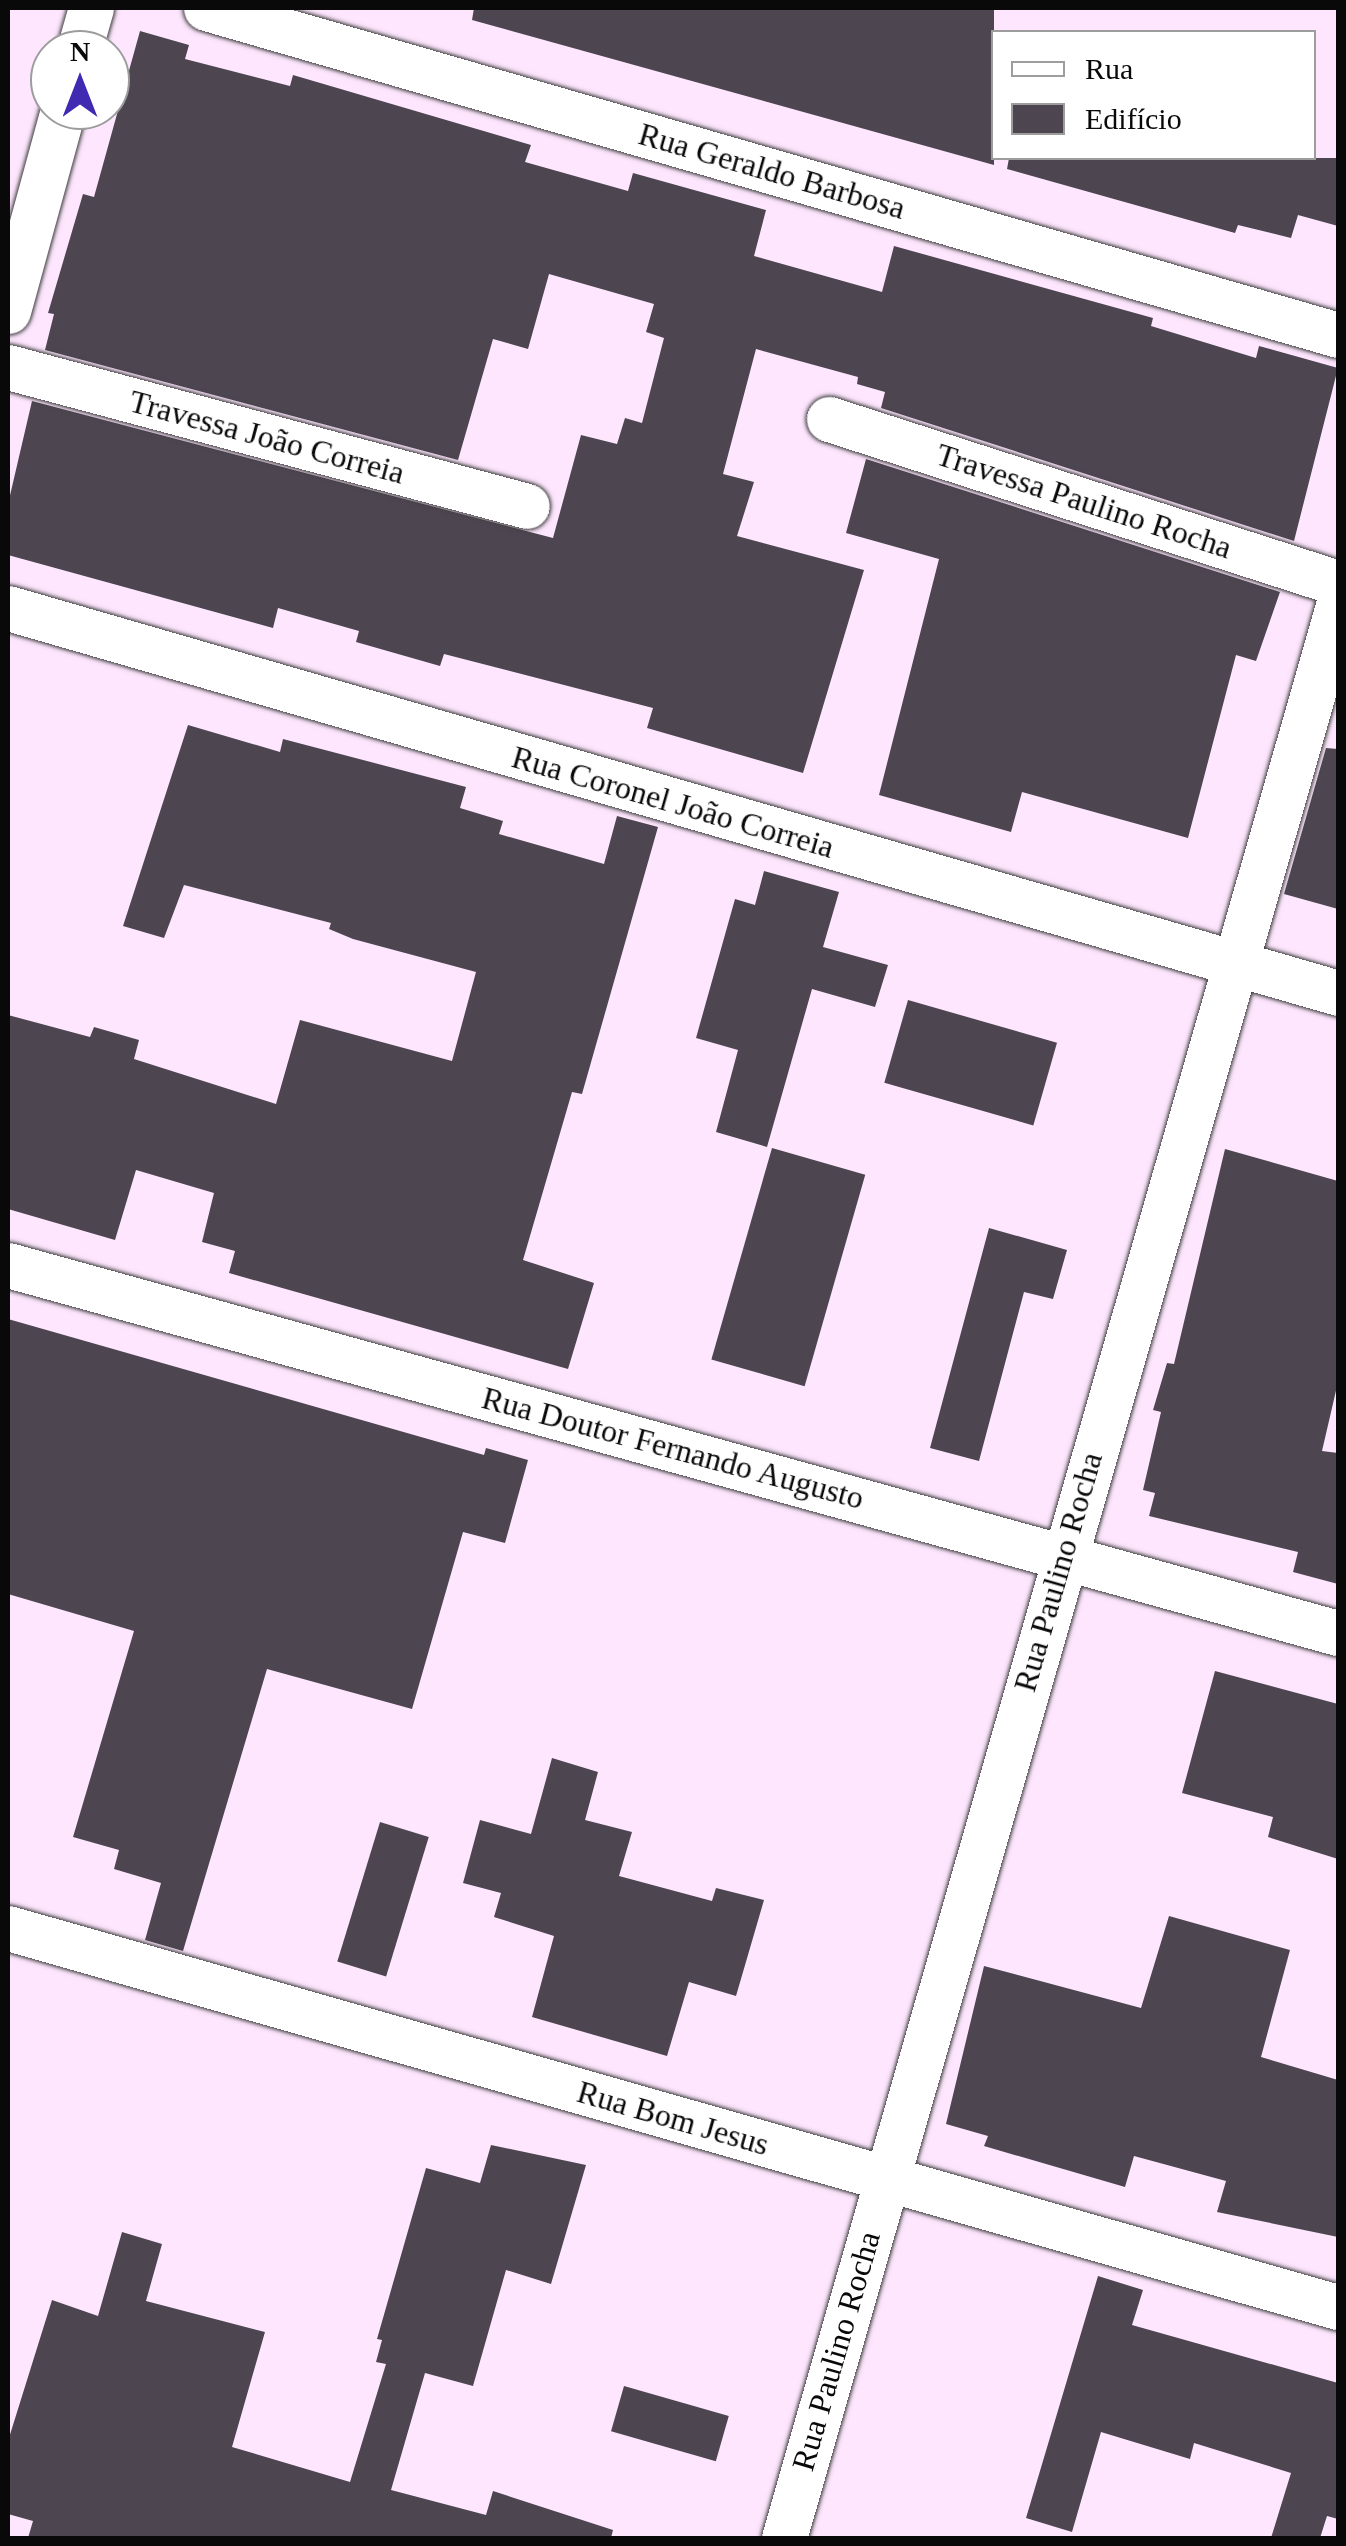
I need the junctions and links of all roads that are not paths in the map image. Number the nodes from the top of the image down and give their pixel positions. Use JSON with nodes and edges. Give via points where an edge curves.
{"nodes":[{"id":1,"x":206,"y":8,"type":"edge"},
{"id":2,"x":58,"y":130,"type":"edge"},
{"id":3,"x":8,"y":311,"type":"edge"},
{"id":4,"x":1338,"y":335,"type":"edge"},
{"id":5,"x":8,"y":367,"type":"edge"},
{"id":6,"x":829,"y":420,"type":"dead end"},
{"id":7,"x":527,"y":506,"type":"dead end"},
{"id":8,"x":1338,"y":583,"type":"edge"},
{"id":9,"x":1338,"y":606,"type":"edge"},
{"id":10,"x":8,"y":608,"type":"edge"},
{"id":11,"x":1231,"y":964,"type":"junction"},
{"id":12,"x":1338,"y":993,"type":"edge"},
{"id":13,"x":8,"y":1265,"type":"edge"},
{"id":14,"x":1063,"y":1556,"type":"junction"},
{"id":15,"x":1338,"y":1633,"type":"edge"},
{"id":16,"x":8,"y":1928,"type":"edge"},
{"id":17,"x":884,"y":2178,"type":"junction"},
{"id":18,"x":1338,"y":2307,"type":"edge"},
{"id":19,"x":784,"y":2538,"type":"edge"}],
"edges":[{"from":1,"to":4,"type":"street","name":"Rua Geraldo Barbosa"},
{"from":2,"to":3,"type":"street"},
{"from":5,"to":7,"type":"street","name":"Travessa João Correia"},
{"from":6,"to":8,"type":"street","name":"Travessa Paulino Rocha"},
{"from":9,"to":11,"type":"street","name":"Rua Paulino Rocha"},
{"from":10,"to":11,"type":"street","name":"Rua Coronel João Correia"},
{"from":11,"to":12,"type":"street","name":"Rua Coronel João Correia"},
{"from":11,"to":14,"type":"street","name":"Rua Paulino Rocha"},
{"from":13,"to":14,"type":"street","name":"Rua Doutor Fernando Augusto"},
{"from":14,"to":15,"type":"street","name":"Rua Doutor Fernando Augusto"},
{"from":14,"to":17,"type":"street","name":"Rua Paulino Rocha"},
{"from":16,"to":17,"type":"street","name":"Rua Bom Jesus"},
{"from":17,"to":18,"type":"street","name":"Rua Bom Jesus"},
{"from":17,"to":19,"type":"street","name":"Rua Paulino Rocha"}]}
